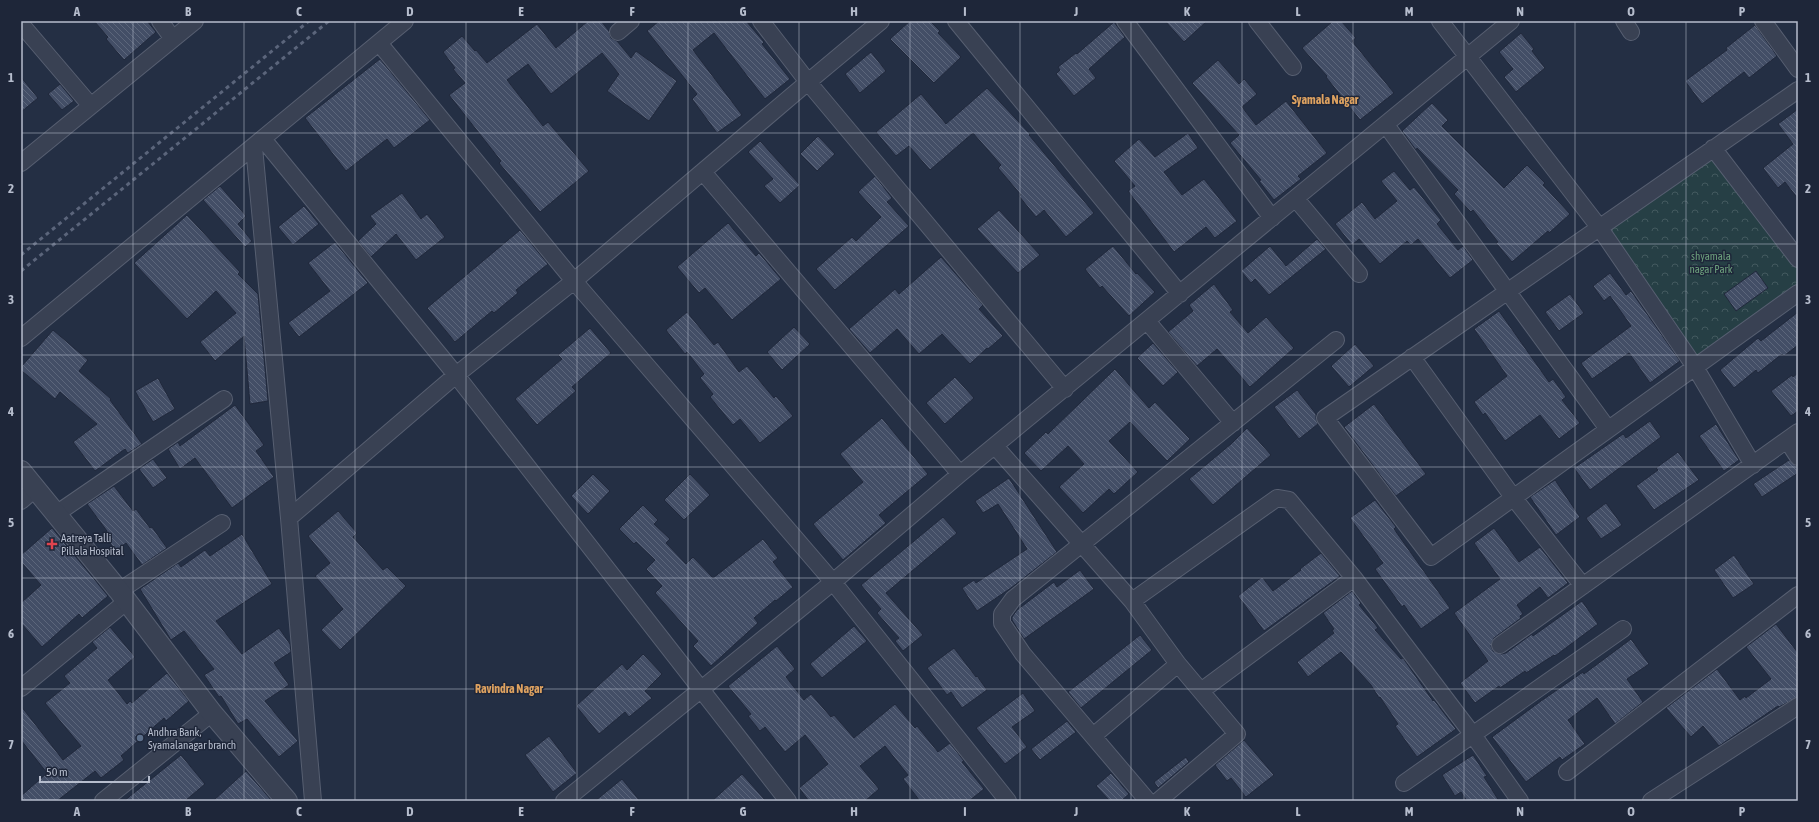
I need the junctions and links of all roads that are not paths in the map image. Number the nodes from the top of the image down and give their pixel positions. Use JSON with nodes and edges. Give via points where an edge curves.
{"nodes":[{"id":1,"x":160,"y":21,"type":"edge"},
{"id":2,"x":195,"y":21,"type":"edge"},
{"id":3,"x":405,"y":21,"type":"edge"},
{"id":4,"x":631,"y":21,"type":"edge"},
{"id":5,"x":762,"y":21,"type":"edge"},
{"id":6,"x":881,"y":21,"type":"edge"},
{"id":7,"x":956,"y":21,"type":"edge"},
{"id":8,"x":1124,"y":21,"type":"edge"},
{"id":9,"x":1257,"y":21,"type":"edge"},
{"id":10,"x":1440,"y":21,"type":"edge"},
{"id":11,"x":1511,"y":21,"type":"edge"},
{"id":12,"x":1763,"y":21,"type":"edge"},
{"id":13,"x":21,"y":24,"type":"edge"},
{"id":14,"x":618,"y":32,"type":"dead end"},
{"id":15,"x":173,"y":39,"type":"junction"},
{"id":16,"x":379,"y":43,"type":"junction"},
{"id":17,"x":1468,"y":56,"type":"junction"},
{"id":18,"x":1293,"y":67,"type":"dead end"},
{"id":19,"x":1798,"y":69,"type":"edge"},
{"id":20,"x":808,"y":82,"type":"junction"},
{"id":21,"x":1798,"y":90,"type":"edge"},
{"id":22,"x":91,"y":106,"type":"junction"},
{"id":23,"x":1386,"y":125,"type":"junction"},
{"id":24,"x":258,"y":143,"type":"junction"},
{"id":25,"x":1713,"y":148,"type":"junction"},
{"id":26,"x":21,"y":162,"type":"edge"},
{"id":27,"x":702,"y":172,"type":"junction"},
{"id":28,"x":1296,"y":198,"type":"junction"},
{"id":29,"x":1272,"y":218,"type":"junction"},
{"id":30,"x":1599,"y":227,"type":"junction"},
{"id":31,"x":1798,"y":259,"type":"edge"},
{"id":32,"x":1359,"y":274,"type":"dead end"},
{"id":33,"x":574,"y":281,"type":"junction"},
{"id":34,"x":1507,"y":291,"type":"junction"},
{"id":35,"x":1798,"y":293,"type":"edge"},
{"id":36,"x":1180,"y":294,"type":"junction"},
{"id":37,"x":1147,"y":321,"type":"junction"},
{"id":38,"x":21,"y":338,"type":"edge"},
{"id":39,"x":1336,"y":340,"type":"dead end"},
{"id":40,"x":1412,"y":357,"type":"junction"},
{"id":41,"x":1695,"y":367,"type":"junction"},
{"id":42,"x":456,"y":374,"type":"junction"},
{"id":43,"x":1065,"y":389,"type":"junction"},
{"id":44,"x":224,"y":399,"type":"dead end"},
{"id":45,"x":1233,"y":423,"type":"junction"},
{"id":46,"x":1608,"y":429,"type":"junction"},
{"id":47,"x":1793,"y":436,"type":"edge"},
{"id":48,"x":995,"y":446,"type":"junction"},
{"id":49,"x":1798,"y":457,"type":"edge"},
{"id":50,"x":1753,"y":465,"type":"junction"},
{"id":51,"x":21,"y":471,"type":"edge"},
{"id":52,"x":960,"y":474,"type":"junction"},
{"id":53,"x":28,"y":495,"type":"edge"},
{"id":54,"x":1513,"y":498,"type":"junction"},
{"id":55,"x":56,"y":514,"type":"junction"},
{"id":56,"x":289,"y":518,"type":"junction"},
{"id":57,"x":222,"y":523,"type":"dead end"},
{"id":58,"x":1083,"y":544,"type":"junction"},
{"id":59,"x":1354,"y":578,"type":"junction"},
{"id":60,"x":833,"y":582,"type":"junction"},
{"id":61,"x":1583,"y":586,"type":"junction"},
{"id":62,"x":1798,"y":595,"type":"edge"},
{"id":63,"x":123,"y":596,"type":"junction"},
{"id":64,"x":1132,"y":601,"type":"junction"},
{"id":65,"x":1622,"y":629,"type":"dead end"},
{"id":66,"x":1500,"y":645,"type":"dead end"},
{"id":67,"x":1178,"y":664,"type":"junction"},
{"id":68,"x":21,"y":688,"type":"edge"},
{"id":69,"x":701,"y":689,"type":"junction"},
{"id":70,"x":1201,"y":691,"type":"junction"},
{"id":71,"x":1798,"y":706,"type":"edge"},
{"id":72,"x":212,"y":713,"type":"junction"},
{"id":73,"x":1473,"y":735,"type":"junction"},
{"id":74,"x":1093,"y":736,"type":"junction"},
{"id":75,"x":1567,"y":772,"type":"dead end"},
{"id":76,"x":1404,"y":783,"type":"dead end"},
{"id":77,"x":569,"y":800,"type":"edge"},
{"id":78,"x":103,"y":801,"type":"edge"},
{"id":79,"x":287,"y":801,"type":"edge"},
{"id":80,"x":313,"y":801,"type":"edge"},
{"id":81,"x":788,"y":801,"type":"edge"},
{"id":82,"x":1008,"y":801,"type":"edge"},
{"id":83,"x":1148,"y":801,"type":"edge"},
{"id":84,"x":1158,"y":801,"type":"edge"},
{"id":85,"x":1520,"y":801,"type":"edge"},
{"id":86,"x":1651,"y":801,"type":"edge"}],
"edges":[{"from":1,"to":15,"type":"street"},
{"from":2,"to":15,"type":"street"},
{"from":3,"to":16,"type":"street"},
{"from":4,"to":14,"type":"street"},
{"from":5,"to":20,"type":"street"},
{"from":6,"to":20,"type":"street"},
{"from":7,"to":36,"type":"street"},
{"from":8,"to":29,"type":"street"},
{"from":9,"to":18,"type":"street"},
{"from":10,"to":17,"type":"street"},
{"from":11,"to":17,"type":"street"},
{"from":12,"to":19,"type":"street"},
{"from":13,"to":22,"type":"street"},
{"from":15,"to":22,"type":"street"},
{"from":16,"to":24,"type":"street"},
{"from":16,"to":33,"type":"street"},
{"from":17,"to":23,"type":"street"},
{"from":17,"to":30,"type":"street"},
{"from":20,"to":27,"type":"street"},
{"from":20,"to":43,"type":"street"},
{"from":21,"to":25,"type":"street"},
{"from":22,"to":26,"type":"street"},
{"from":23,"to":28,"type":"street"},
{"from":23,"to":34,"type":"street"},
{"from":24,"to":38,"type":"street"},
{"from":24,"to":42,"type":"street"},
{"from":24,"to":56,"type":"street"},
{"from":25,"to":30,"type":"street"},
{"from":25,"to":31,"type":"street"},
{"from":27,"to":33,"type":"street"},
{"from":27,"to":52,"type":"street"},
{"from":28,"to":29,"type":"street"},
{"from":28,"to":32,"type":"street"},
{"from":29,"to":36,"type":"street"},
{"from":30,"to":34,"type":"street"},
{"from":30,"to":41,"type":"street"},
{"from":33,"to":42,"type":"street"},
{"from":33,"to":60,"type":"street"},
{"from":34,"to":40,"type":"street"},
{"from":34,"to":46,"type":"street"},
{"from":35,"to":41,"type":"street"},
{"from":36,"to":37,"type":"street"},
{"from":37,"to":43,"type":"street"},
{"from":37,"to":45,"type":"street"},
{"from":39,"to":45,"type":"street"},
{"from":40,"to":54,"type":"street"},
{"from":40,"to":54,"type":"street","via":[[1325,418],[1431,557]]},
{"from":41,"to":46,"type":"street"},
{"from":41,"to":50,"type":"street"},
{"from":42,"to":56,"type":"street"},
{"from":42,"to":69,"type":"street"},
{"from":43,"to":48,"type":"street"},
{"from":44,"to":55,"type":"street"},
{"from":45,"to":58,"type":"street"},
{"from":46,"to":54,"type":"street"},
{"from":47,"to":49,"type":"street"},
{"from":47,"to":50,"type":"street"},
{"from":48,"to":52,"type":"street"},
{"from":48,"to":58,"type":"street"},
{"from":50,"to":61,"type":"street"},
{"from":51,"to":53,"type":"street"},
{"from":52,"to":60,"type":"street"},
{"from":53,"to":55,"type":"street"},
{"from":54,"to":61,"type":"street"},
{"from":55,"to":63,"type":"street"},
{"from":56,"to":80,"type":"street"},
{"from":57,"to":63,"type":"street"},
{"from":58,"to":64,"type":"street"},
{"from":58,"to":74,"type":"street","via":[[1013,599],[1002,614],[1002,623],[1023,654]]},
{"from":59,"to":64,"type":"street","via":[[1289,500],[1277,498]]},
{"from":59,"to":70,"type":"street"},
{"from":59,"to":73,"type":"street"},
{"from":60,"to":69,"type":"street"},
{"from":60,"to":82,"type":"street"},
{"from":61,"to":66,"type":"street"},
{"from":62,"to":75,"type":"street"},
{"from":63,"to":68,"type":"street"},
{"from":63,"to":72,"type":"street"},
{"from":64,"to":67,"type":"street"},
{"from":65,"to":73,"type":"street"},
{"from":67,"to":70,"type":"street"},
{"from":67,"to":74,"type":"street"},
{"from":69,"to":77,"type":"street"},
{"from":69,"to":81,"type":"street"},
{"from":70,"to":84,"type":"street","via":[[1237,734]]},
{"from":71,"to":86,"type":"street"},
{"from":72,"to":78,"type":"street"},
{"from":72,"to":79,"type":"street"},
{"from":73,"to":76,"type":"street"},
{"from":73,"to":85,"type":"street"},
{"from":74,"to":83,"type":"street"}]}
